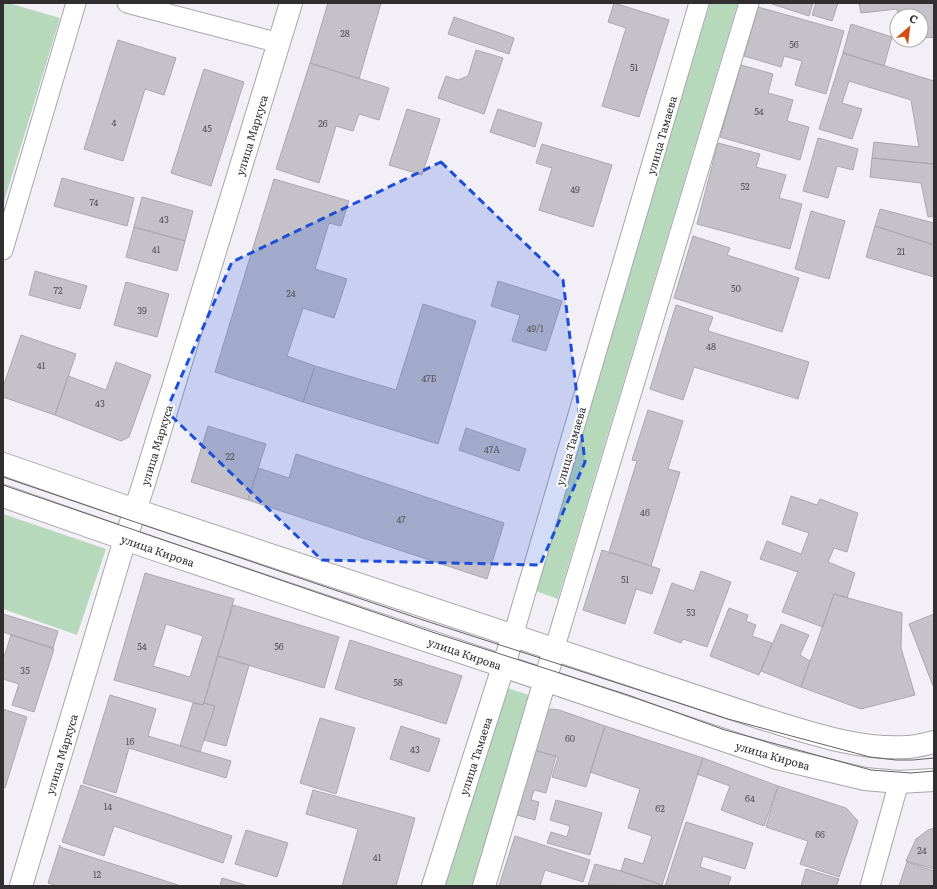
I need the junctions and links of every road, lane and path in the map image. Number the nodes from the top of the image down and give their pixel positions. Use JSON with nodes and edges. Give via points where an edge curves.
{"nodes":[{"id":1,"x":76,"y":3,"type":"edge"},
{"id":2,"x":127,"y":3,"type":"edge"},
{"id":3,"x":291,"y":3,"type":"edge"},
{"id":4,"x":699,"y":3,"type":"edge"},
{"id":5,"x":749,"y":3,"type":"edge"},
{"id":6,"x":279,"y":43,"type":"junction"},
{"id":7,"x":3,"y":250,"type":"edge"},
{"id":8,"x":3,"y":464,"type":"edge"},
{"id":9,"x":3,"y":496,"type":"edge"},
{"id":10,"x":135,"y":510,"type":"junction"},
{"id":11,"x":126,"y":539,"type":"junction"},
{"id":12,"x":513,"y":636,"type":"junction"},
{"id":13,"x":554,"y":650,"type":"junction"},
{"id":14,"x":504,"y":666,"type":"junction"},
{"id":15,"x":546,"y":680,"type":"junction"},
{"id":16,"x":934,"y":742,"type":"edge"},
{"id":17,"x":934,"y":780,"type":"edge"},
{"id":18,"x":900,"y":782,"type":"junction"},
{"id":19,"x":21,"y":886,"type":"edge"},
{"id":20,"x":433,"y":886,"type":"edge"},
{"id":21,"x":484,"y":886,"type":"edge"},
{"id":22,"x":870,"y":886,"type":"edge"}],
"edges":[{"from":1,"to":7,"type":"street"},
{"from":2,"to":6,"type":"street"},
{"from":3,"to":6,"type":"main road","name":"улица Маркуса"},
{"from":4,"to":12,"type":"street","name":"улица Тамаева"},
{"from":5,"to":13,"type":"street"},
{"from":6,"to":10,"type":"main road","name":"улица Маркуса"},
{"from":8,"to":10,"type":"main road"},
{"from":9,"to":11,"type":"main road","name":"улица Кирова"},
{"from":10,"to":11,"type":"main road","name":"улица Маркуса"},
{"from":10,"to":12,"type":"main road"},
{"from":11,"to":14,"type":"main road","name":"улица Кирова"},
{"from":11,"to":19,"type":"main road","name":"улица Маркуса"},
{"from":12,"to":13,"type":"main road"},
{"from":12,"to":14,"type":"main road","name":"улица Тамаева"},
{"from":13,"to":15,"type":"main road"},
{"from":13,"to":16,"type":"main road","via":[[830,738],[865,745],[900,747]]},
{"from":14,"to":15,"type":"main road","name":"улица Кирова"},
{"from":14,"to":20,"type":"main road","name":"улица Тамаева"},
{"from":15,"to":18,"type":"main road","name":"улица Кирова","via":[[777,758],[865,779]]},
{"from":15,"to":21,"type":"main road"},
{"from":17,"to":18,"type":"main road","name":"улица Кирова"},
{"from":18,"to":22,"type":"street"}]}
